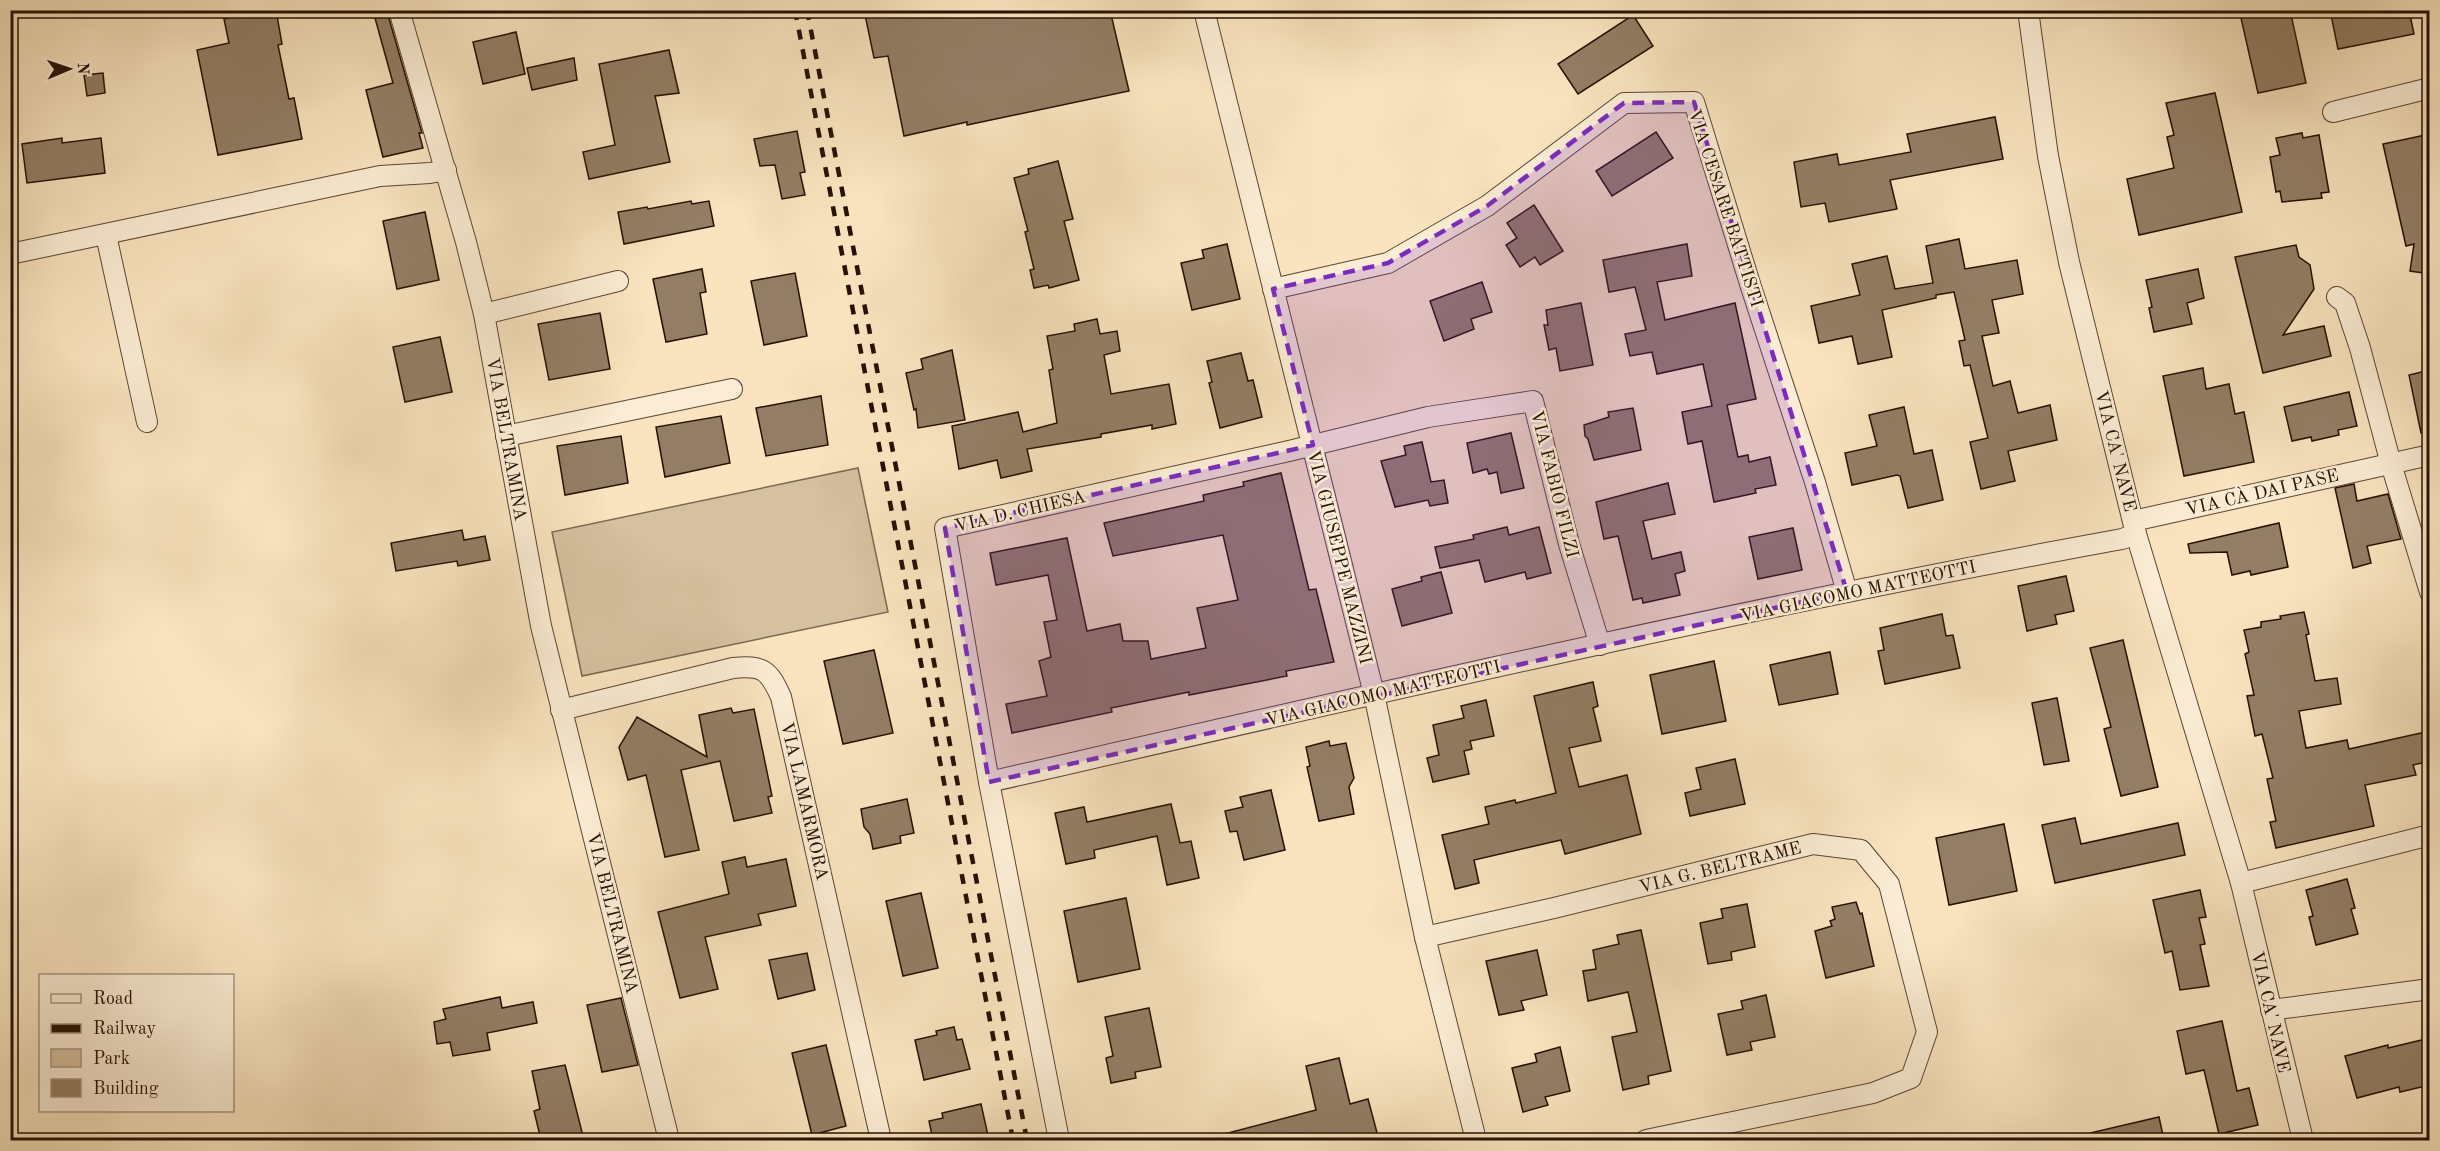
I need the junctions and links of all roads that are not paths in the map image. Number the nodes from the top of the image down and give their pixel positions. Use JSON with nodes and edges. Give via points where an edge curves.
{"nodes":[{"id":1,"x":399,"y":10,"type":"edge"},
{"id":2,"x":1204,"y":10,"type":"edge"},
{"id":3,"x":2028,"y":10,"type":"edge"},
{"id":4,"x":2430,"y":88,"type":"edge"},
{"id":5,"x":2333,"y":112,"type":"dead end"},
{"id":6,"x":446,"y":170,"type":"junction"},
{"id":7,"x":106,"y":235,"type":"junction"},
{"id":8,"x":10,"y":254,"type":"edge"},
{"id":9,"x":618,"y":281,"type":"dead end"},
{"id":10,"x":1273,"y":289,"type":"junction"},
{"id":11,"x":2337,"y":297,"type":"dead end"},
{"id":12,"x":484,"y":314,"type":"junction"},
{"id":13,"x":732,"y":389,"type":"dead end"},
{"id":14,"x":147,"y":422,"type":"dead end"},
{"id":15,"x":506,"y":436,"type":"junction"},
{"id":16,"x":1313,"y":445,"type":"junction"},
{"id":17,"x":2430,"y":455,"type":"edge"},
{"id":18,"x":2391,"y":464,"type":"junction"},
{"id":19,"x":2135,"y":528,"type":"junction"},
{"id":20,"x":1847,"y":592,"type":"junction"},
{"id":21,"x":2430,"y":592,"type":"edge"},
{"id":22,"x":1600,"y":645,"type":"junction"},
{"id":23,"x":1374,"y":694,"type":"junction"},
{"id":24,"x":561,"y":710,"type":"junction"},
{"id":25,"x":989,"y":782,"type":"junction"},
{"id":26,"x":2430,"y":835,"type":"edge"},
{"id":27,"x":2241,"y":883,"type":"junction"},
{"id":28,"x":1425,"y":938,"type":"junction"},
{"id":29,"x":2430,"y":989,"type":"edge"},
{"id":30,"x":2271,"y":1010,"type":"junction"},
{"id":31,"x":669,"y":1140,"type":"edge"},
{"id":32,"x":881,"y":1140,"type":"edge"},
{"id":33,"x":1059,"y":1140,"type":"edge"},
{"id":34,"x":1476,"y":1140,"type":"edge"},
{"id":35,"x":1646,"y":1140,"type":"edge"},
{"id":36,"x":2302,"y":1140,"type":"edge"}],
"edges":[{"from":1,"to":6,"type":"street","name":"VIA BELTRAMINA"},
{"from":2,"to":10,"type":"street","name":"VIA GIUSEPPE MAZZINI"},
{"from":3,"to":19,"type":"street","name":"VIA CA' NAVE","via":[[2048,156],[2069,262]]},
{"from":4,"to":5,"type":"street"},
{"from":6,"to":7,"type":"street","via":[[380,176]]},
{"from":6,"to":12,"type":"street","name":"VIA BELTRAMINA"},
{"from":7,"to":8,"type":"street"},
{"from":7,"to":14,"type":"street"},
{"from":9,"to":12,"type":"street"},
{"from":10,"to":16,"type":"street","name":"VIA GIUSEPPE MAZZINI"},
{"from":10,"to":20,"type":"street","name":"VIA CESARE BATTISTI","via":[[1388,263],[1487,206],[1624,103],[1694,102]]},
{"from":11,"to":18,"type":"street","via":[[2345,303],[2360,348]]},
{"from":12,"to":15,"type":"street","name":"VIA BELTRAMINA"},
{"from":13,"to":15,"type":"street"},
{"from":15,"to":24,"type":"street","name":"VIA BELTRAMINA","via":[[541,626]]},
{"from":16,"to":22,"type":"street","name":"VIA FABIO FILZI","via":[[1428,417],[1533,401],[1569,544]]},
{"from":16,"to":23,"type":"street","name":"VIA GIUSEPPE MAZZINI"},
{"from":16,"to":25,"type":"street","name":"VIA D. CHIESA","via":[[945,528]]},
{"from":17,"to":18,"type":"street","name":"VIA CÀ DAI PASE"},
{"from":18,"to":19,"type":"street","name":"VIA CÀ DAI PASE"},
{"from":18,"to":21,"type":"street"},
{"from":19,"to":20,"type":"street","name":"VIA GIACOMO MATTEOTTI","via":[[2122,539]]},
{"from":19,"to":27,"type":"street","name":"VIA CA' NAVE"},
{"from":20,"to":22,"type":"street","name":"VIA GIACOMO MATTEOTTI"},
{"from":22,"to":23,"type":"street","name":"VIA GIACOMO MATTEOTTI"},
{"from":23,"to":25,"type":"street","name":"VIA GIACOMO MATTEOTTI"},
{"from":23,"to":28,"type":"street","name":"VIA GIUSEPPE MAZZINI"},
{"from":24,"to":31,"type":"street","name":"VIA BELTRAMINA"},
{"from":24,"to":32,"type":"street","name":"VIA LAMARMORA","via":[[732,668],[749,666],[772,678],[781,697]]},
{"from":25,"to":33,"type":"street"},
{"from":26,"to":27,"type":"street"},
{"from":27,"to":30,"type":"street","name":"VIA CA' NAVE"},
{"from":28,"to":34,"type":"street","name":"VIA GIUSEPPE MAZZINI"},
{"from":28,"to":35,"type":"street","name":"VIA G. BELTRAME","via":[[1813,844],[1862,850],[1889,884],[1927,1032],[1911,1078],[1873,1093]]},
{"from":29,"to":30,"type":"street"},
{"from":30,"to":36,"type":"street","name":"VIA CA' NAVE"}]}
